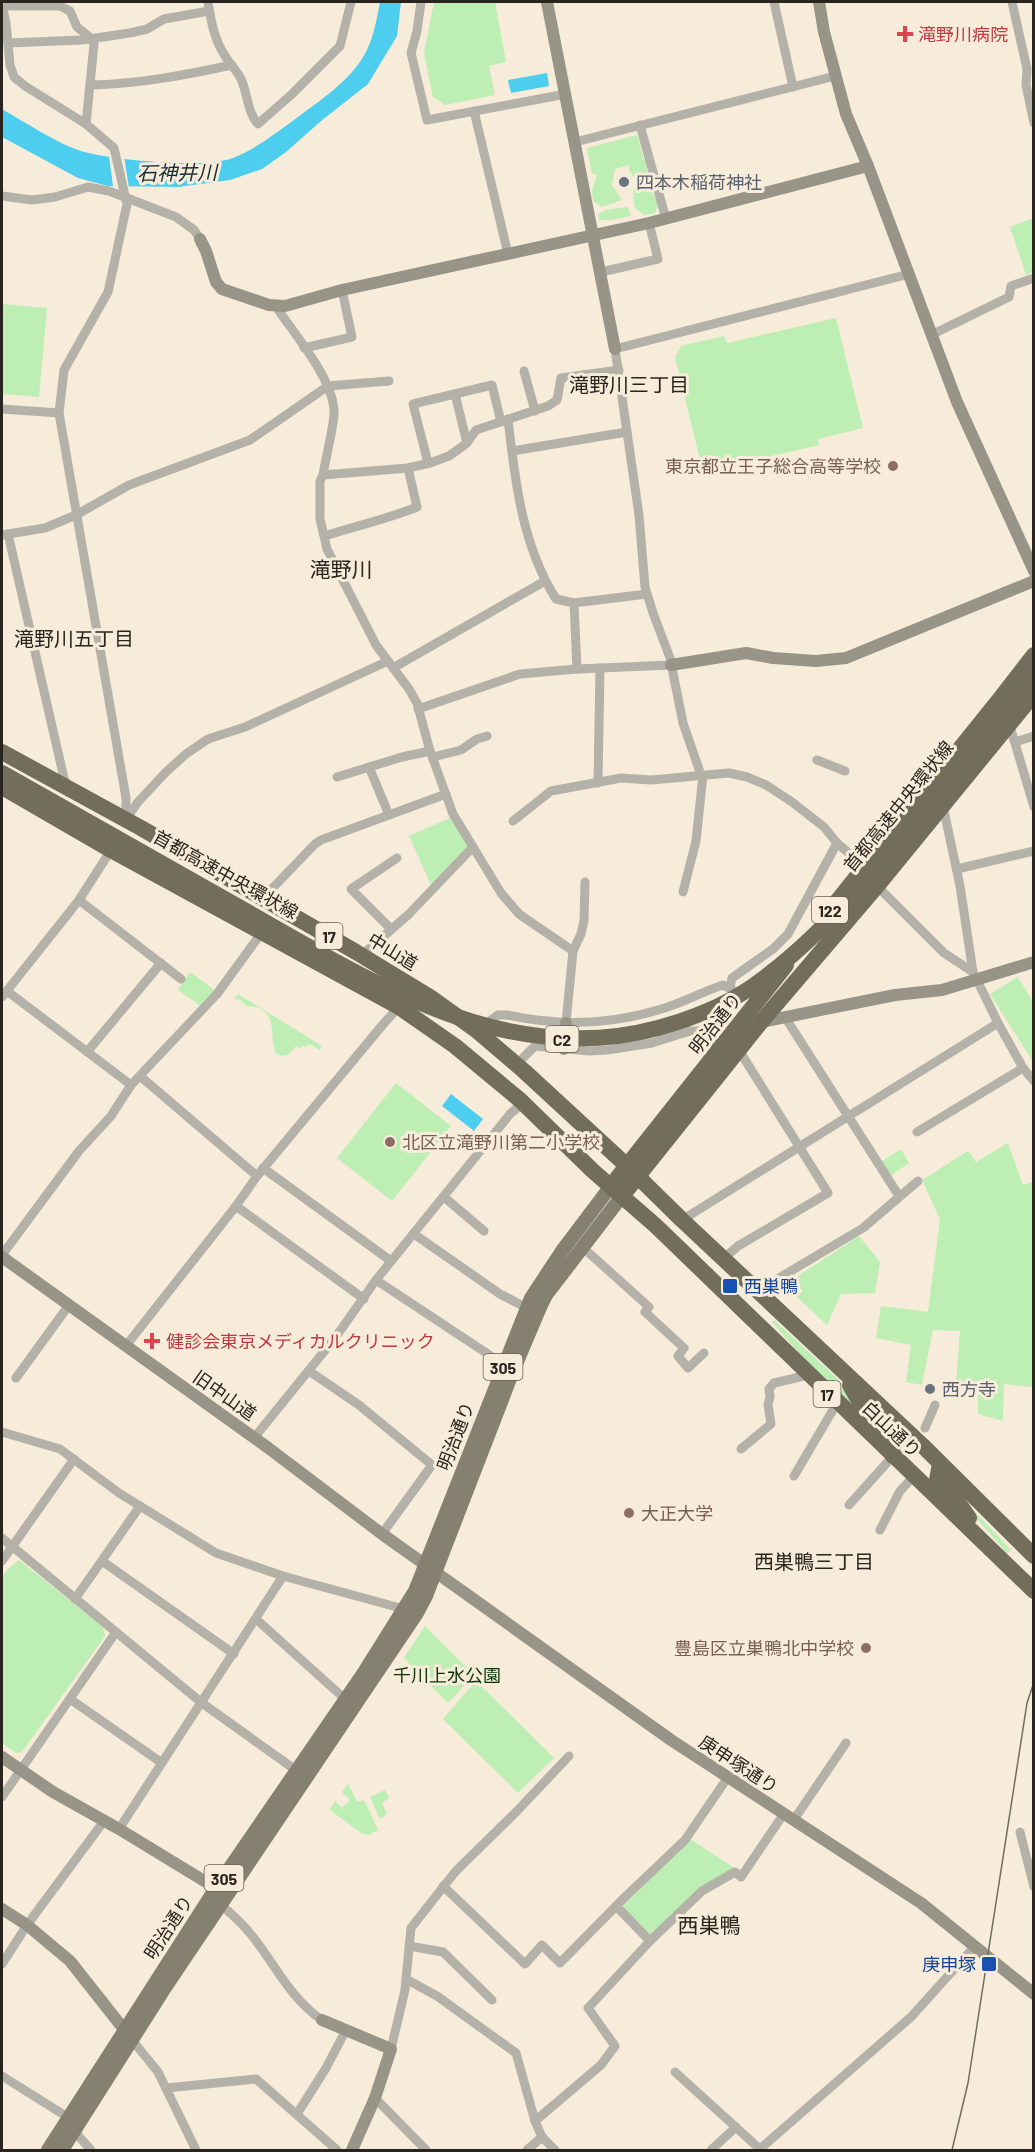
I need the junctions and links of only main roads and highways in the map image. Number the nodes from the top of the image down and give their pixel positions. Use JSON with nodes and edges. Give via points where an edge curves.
{"nodes":[{"id":1,"x":1034,"y":655,"type":"edge"},
{"id":2,"x":1034,"y":670,"type":"edge"},
{"id":3,"x":1034,"y":694,"type":"edge"},
{"id":4,"x":2,"y":752,"type":"edge"},
{"id":5,"x":2,"y":772,"type":"edge"},
{"id":6,"x":2,"y":787,"type":"edge"},
{"id":7,"x":761,"y":1013,"type":"junction"},
{"id":8,"x":632,"y":1171,"type":"junction"},
{"id":9,"x":617,"y":1191,"type":"junction"},
{"id":10,"x":508,"y":1368,"type":"junction"},
{"id":11,"x":843,"y":1371,"type":"junction"},
{"id":12,"x":893,"y":1456,"type":"junction"},
{"id":13,"x":940,"y":1464,"type":"junction"},
{"id":14,"x":988,"y":1546,"type":"junction"},
{"id":15,"x":1034,"y":1556,"type":"edge"},
{"id":16,"x":430,"y":1568,"type":"junction"},
{"id":17,"x":1034,"y":1591,"type":"edge"},
{"id":18,"x":219,"y":1896,"type":"junction"},
{"id":19,"x":71,"y":2125,"type":"junction"},
{"id":20,"x":48,"y":2151,"type":"edge"},
{"id":21,"x":62,"y":2151,"type":"edge"}],
"edges":[{"from":1,"to":7,"type":"highway","name":"明治通り","number":"122","via":[[865,867]]},
{"from":2,"to":5,"type":"highway","name":"首都高速中央環状線","number":"C2","bridge":true,"via":[[880,862],[781,961],[740,991],[688,1016],[592,1036],[502,1027],[418,1000]]},
{"from":3,"to":7,"type":"highway","name":"明治通り","number":"122","via":[[877,886]]},
{"from":4,"to":8,"type":"highway","name":"中山道","number":"17","via":[[430,997],[517,1064]]},
{"from":6,"to":9,"type":"highway","name":"白山通り","number":"17","via":[[399,1007],[455,1046],[523,1103]]},
{"from":7,"to":8,"type":"highway","name":"明治通り","number":"122","via":[[739,1050]]},
{"from":7,"to":8,"type":"highway","name":"明治通り","number":"122","via":[[722,1047]]},
{"from":8,"to":9,"type":"highway","name":"明治通り","number":"122"},
{"from":8,"to":11,"type":"highway","name":"白山通り","number":"17"},
{"from":9,"to":10,"type":"main road","name":"明治通り","number":"305","via":[[546,1295]]},
{"from":9,"to":10,"type":"main road","name":"明治通り","number":"305","via":[[562,1251],[531,1298]]},
{"from":9,"to":12,"type":"highway","name":"白山通り","number":"17"},
{"from":10,"to":16,"type":"main road","name":"明治通り","number":"305"},
{"from":11,"to":12,"type":"highway","via":[[862,1406],[890,1432]]},
{"from":11,"to":13,"type":"highway","name":"白山通り","number":"17"},
{"from":12,"to":14,"type":"highway","name":"白山通り","number":"17"},
{"from":13,"to":14,"type":"highway","via":[[937,1480],[958,1502]]},
{"from":13,"to":15,"type":"highway","name":"白山通り","number":"17"},
{"from":14,"to":17,"type":"highway","name":"白山通り","number":"17"},
{"from":16,"to":18,"type":"main road","name":"明治通り","number":"305"},
{"from":16,"to":18,"type":"main road","name":"明治通り","number":"305","via":[[417,1613]]},
{"from":18,"to":19,"type":"main road","name":"明治通り","number":"305"},
{"from":19,"to":20,"type":"main road","name":"明治通り","number":"305"},
{"from":19,"to":21,"type":"main road","name":"明治通り","number":"305"}]}
